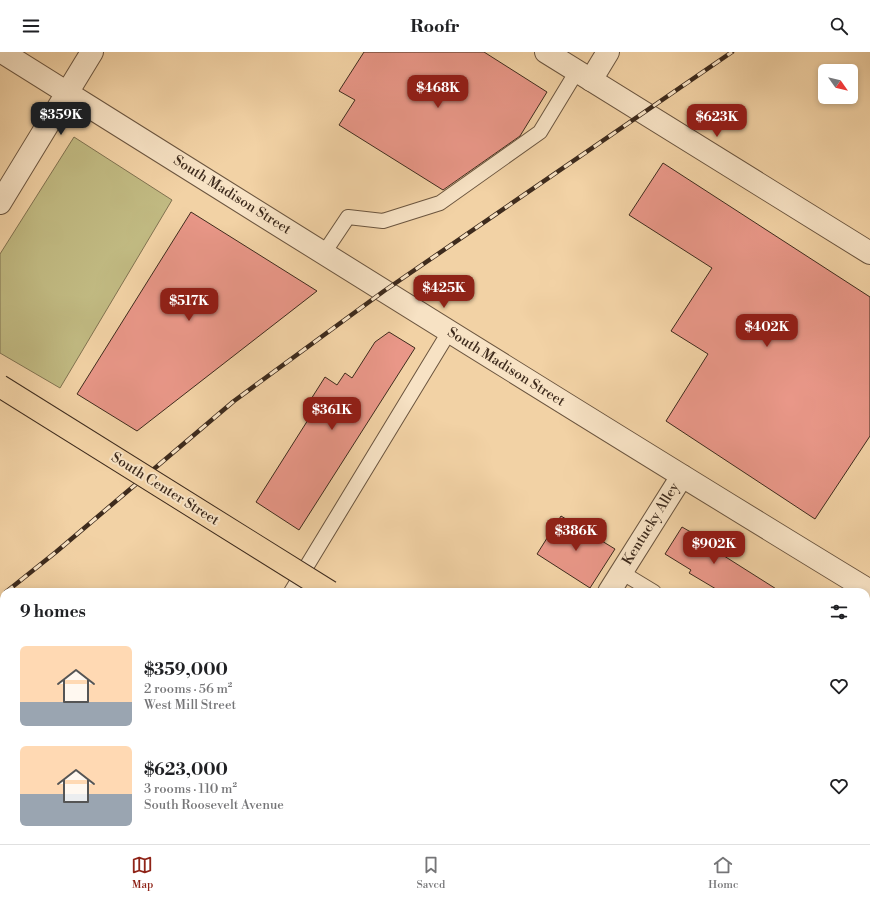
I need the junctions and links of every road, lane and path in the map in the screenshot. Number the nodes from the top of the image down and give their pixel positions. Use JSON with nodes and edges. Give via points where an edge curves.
{"nodes":[{"id":1,"x":2,"y":52,"type":"edge"},
{"id":2,"x":92,"y":52,"type":"edge"},
{"id":3,"x":546,"y":52,"type":"edge"},
{"id":4,"x":608,"y":52,"type":"edge"},
{"id":5,"x":584,"y":76,"type":"junction"},
{"id":6,"x":67,"y":93,"type":"junction"},
{"id":7,"x":0,"y":203,"type":"edge"},
{"id":8,"x":324,"y":253,"type":"junction"},
{"id":9,"x":870,"y":253,"type":"edge"},
{"id":10,"x":449,"y":332,"type":"junction"},
{"id":11,"x":0,"y":386,"type":"edge"},
{"id":12,"x":682,"y":476,"type":"junction"},
{"id":13,"x":621,"y":572,"type":"junction"},
{"id":14,"x":293,"y":588,"type":"edge"},
{"id":15,"x":324,"y":588,"type":"edge"},
{"id":16,"x":611,"y":588,"type":"edge"},
{"id":17,"x":647,"y":588,"type":"edge"},
{"id":18,"x":865,"y":588,"type":"edge"}],
"edges":[{"from":1,"to":6,"type":"street","name":"South Madison Street"},
{"from":2,"to":6,"type":"street"},
{"from":3,"to":5,"type":"street"},
{"from":4,"to":5,"type":"street"},
{"from":5,"to":8,"type":"lane","via":[[540,132],[440,203],[383,222],[348,217]]},
{"from":5,"to":9,"type":"street"},
{"from":6,"to":7,"type":"street"},
{"from":6,"to":8,"type":"street","name":"South Madison Street"},
{"from":8,"to":10,"type":"street","name":"South Madison Street"},
{"from":10,"to":12,"type":"street","name":"South Madison Street"},
{"from":10,"to":14,"type":"lane"},
{"from":11,"to":15,"type":"main road","name":"South Center Street","bridge":true},
{"from":12,"to":13,"type":"street","name":"Kentucky Alley"},
{"from":12,"to":18,"type":"street","name":"South Madison Street"},
{"from":13,"to":16,"type":"street","name":"Kentucky Alley"},
{"from":13,"to":17,"type":"lane"}]}
